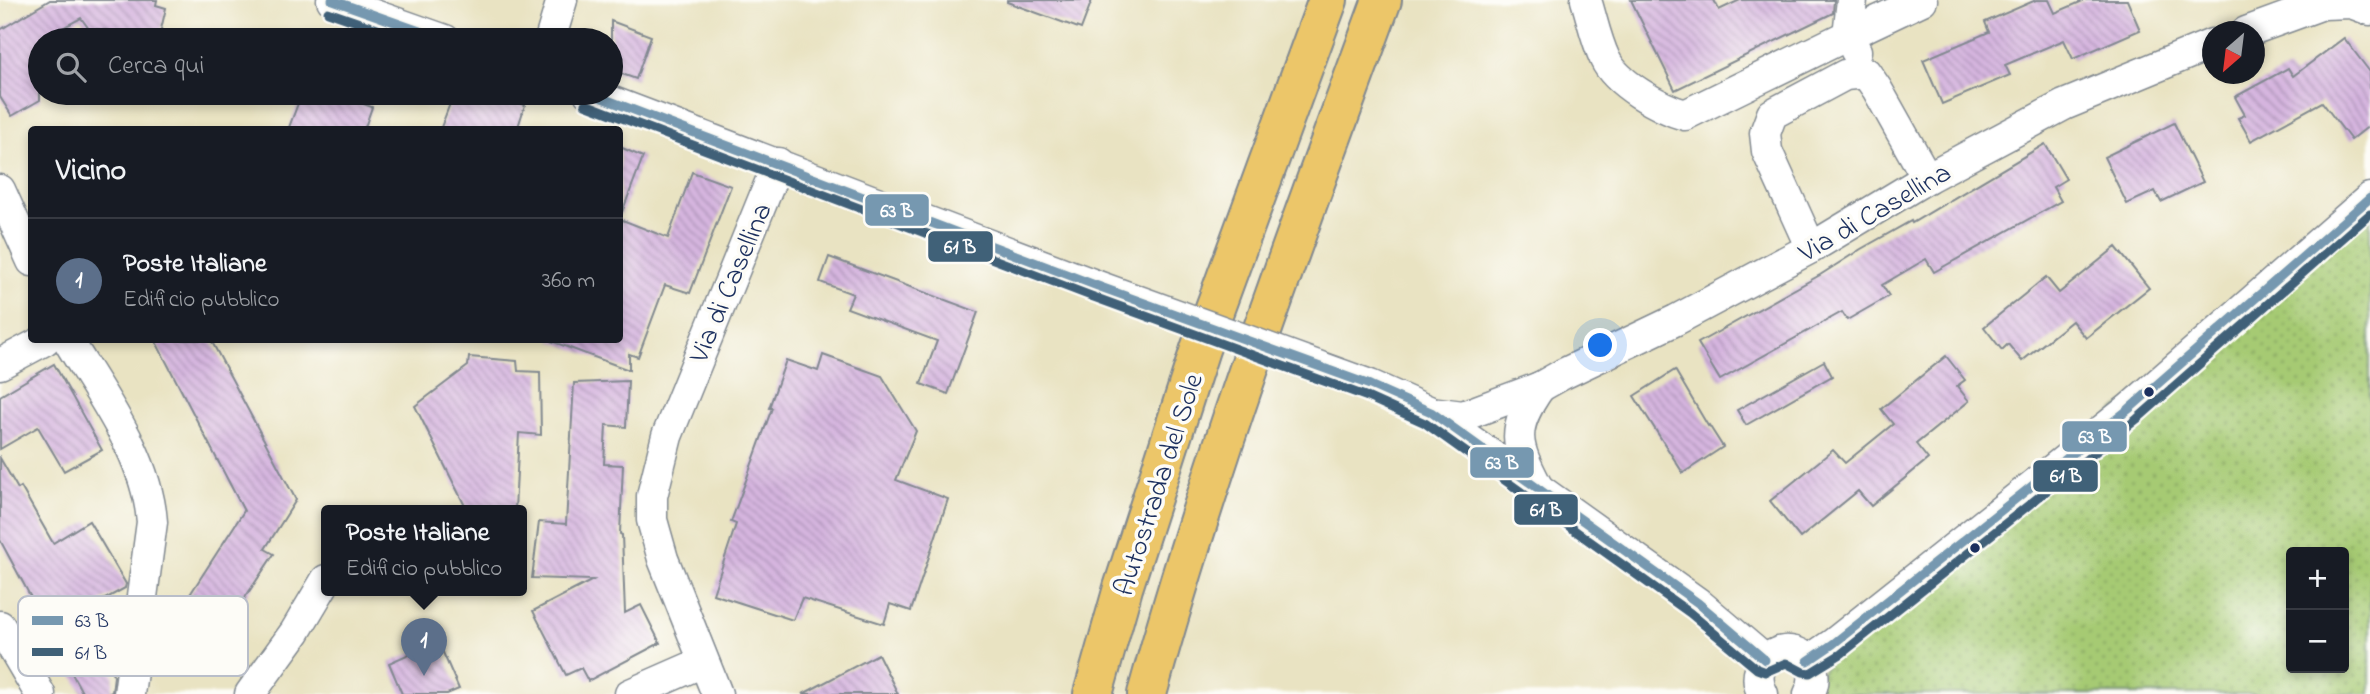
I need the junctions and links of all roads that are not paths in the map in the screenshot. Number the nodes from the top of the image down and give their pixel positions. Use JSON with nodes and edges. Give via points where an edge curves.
{"nodes":[{"id":1,"x":332,"y":0,"type":"edge"},
{"id":2,"x":562,"y":0,"type":"edge"},
{"id":3,"x":1328,"y":0,"type":"edge"},
{"id":4,"x":1382,"y":0,"type":"edge"},
{"id":5,"x":1586,"y":0,"type":"edge"},
{"id":6,"x":1852,"y":0,"type":"edge"},
{"id":7,"x":1922,"y":0,"type":"edge"},
{"id":8,"x":2358,"y":4,"type":"edge"},
{"id":9,"x":2265,"y":25,"type":"edge"},
{"id":10,"x":410,"y":28,"type":"edge"},
{"id":11,"x":554,"y":28,"type":"edge"},
{"id":12,"x":1849,"y":35,"type":"junction"},
{"id":13,"x":2202,"y":49,"type":"edge"},
{"id":14,"x":1866,"y":73,"type":"junction"},
{"id":15,"x":621,"y":105,"type":"edge"},
{"id":16,"x":778,"y":163,"type":"junction"},
{"id":17,"x":1927,"y":178,"type":"junction"},
{"id":18,"x":0,"y":190,"type":"edge"},
{"id":19,"x":2370,"y":198,"type":"edge"},
{"id":20,"x":1811,"y":248,"type":"junction"},
{"id":21,"x":28,"y":252,"type":"edge"},
{"id":22,"x":39,"y":343,"type":"edge"},
{"id":23,"x":70,"y":343,"type":"edge"},
{"id":24,"x":0,"y":364,"type":"edge"},
{"id":25,"x":1540,"y":387,"type":"junction"},
{"id":26,"x":1431,"y":412,"type":"junction"},
{"id":27,"x":1538,"y":488,"type":"junction"},
{"id":28,"x":321,"y":588,"type":"edge"},
{"id":29,"x":142,"y":596,"type":"edge"},
{"id":30,"x":0,"y":626,"type":"edge"},
{"id":31,"x":18,"y":657,"type":"edge"},
{"id":32,"x":1765,"y":660,"type":"junction"},
{"id":33,"x":1808,"y":661,"type":"junction"},
{"id":34,"x":703,"y":662,"type":"junction"},
{"id":35,"x":29,"y":676,"type":"edge"},
{"id":36,"x":131,"y":676,"type":"edge"},
{"id":37,"x":40,"y":694,"type":"edge"},
{"id":38,"x":129,"y":694,"type":"edge"},
{"id":39,"x":250,"y":694,"type":"edge"},
{"id":40,"x":631,"y":694,"type":"edge"},
{"id":41,"x":717,"y":694,"type":"edge"},
{"id":42,"x":1093,"y":694,"type":"edge"},
{"id":43,"x":1147,"y":694,"type":"edge"},
{"id":44,"x":1763,"y":694,"type":"edge"},
{"id":45,"x":1809,"y":694,"type":"edge"}],
"edges":[{"from":1,"to":10,"type":"street"},
{"from":2,"to":11,"type":"street"},
{"from":3,"to":42,"type":"highway","name":"Autostrada del Sole","via":[[1200,349]]},
{"from":4,"to":43,"type":"highway","name":"Autostrada del Sole","via":[[1215,468]]},
{"from":5,"to":12,"type":"street","via":[[1605,61],[1624,82],[1666,110],[1685,115]]},
{"from":6,"to":12,"type":"street"},
{"from":7,"to":12,"type":"street"},
{"from":8,"to":9,"type":"street","via":[[2323,4]]},
{"from":12,"to":14,"type":"street"},
{"from":13,"to":17,"type":"street","name":"Via di Casellina","via":[[2064,106]]},
{"from":14,"to":17,"type":"street"},
{"from":14,"to":20,"type":"street","via":[[1845,75],[1772,114],[1765,133],[1767,151]]},
{"from":15,"to":16,"type":"street"},
{"from":16,"to":26,"type":"street","name":"Via di Casellina","bridge":true},
{"from":16,"to":34,"type":"street","name":"Via di Casellina","via":[[671,425],[652,496],[652,520],[663,559]]},
{"from":17,"to":20,"type":"street","name":"Via di Casellina"},
{"from":18,"to":21,"type":"street"},
{"from":19,"to":33,"type":"street","via":[[2129,409]]},
{"from":20,"to":25,"type":"street","name":"Via di Casellina"},
{"from":22,"to":24,"type":"street"},
{"from":23,"to":29,"type":"street","via":[[124,435],[150,503],[152,522]]},
{"from":25,"to":26,"type":"street","name":"Via di Casellina","via":[[1463,416]]},
{"from":25,"to":27,"type":"street","via":[[1519,427],[1523,459]]},
{"from":26,"to":27,"type":"street"},
{"from":27,"to":32,"type":"street","via":[[1698,603]]},
{"from":28,"to":39,"type":"street"},
{"from":30,"to":31,"type":"street"},
{"from":32,"to":33,"type":"street","via":[[1787,651]]},
{"from":32,"to":44,"type":"street","via":[[1758,678]]},
{"from":33,"to":45,"type":"street","via":[[1814,675]]},
{"from":34,"to":40,"type":"street"},
{"from":34,"to":41,"type":"street","name":"Via di Casellina"},
{"from":35,"to":37,"type":"street"},
{"from":36,"to":38,"type":"street"}]}
